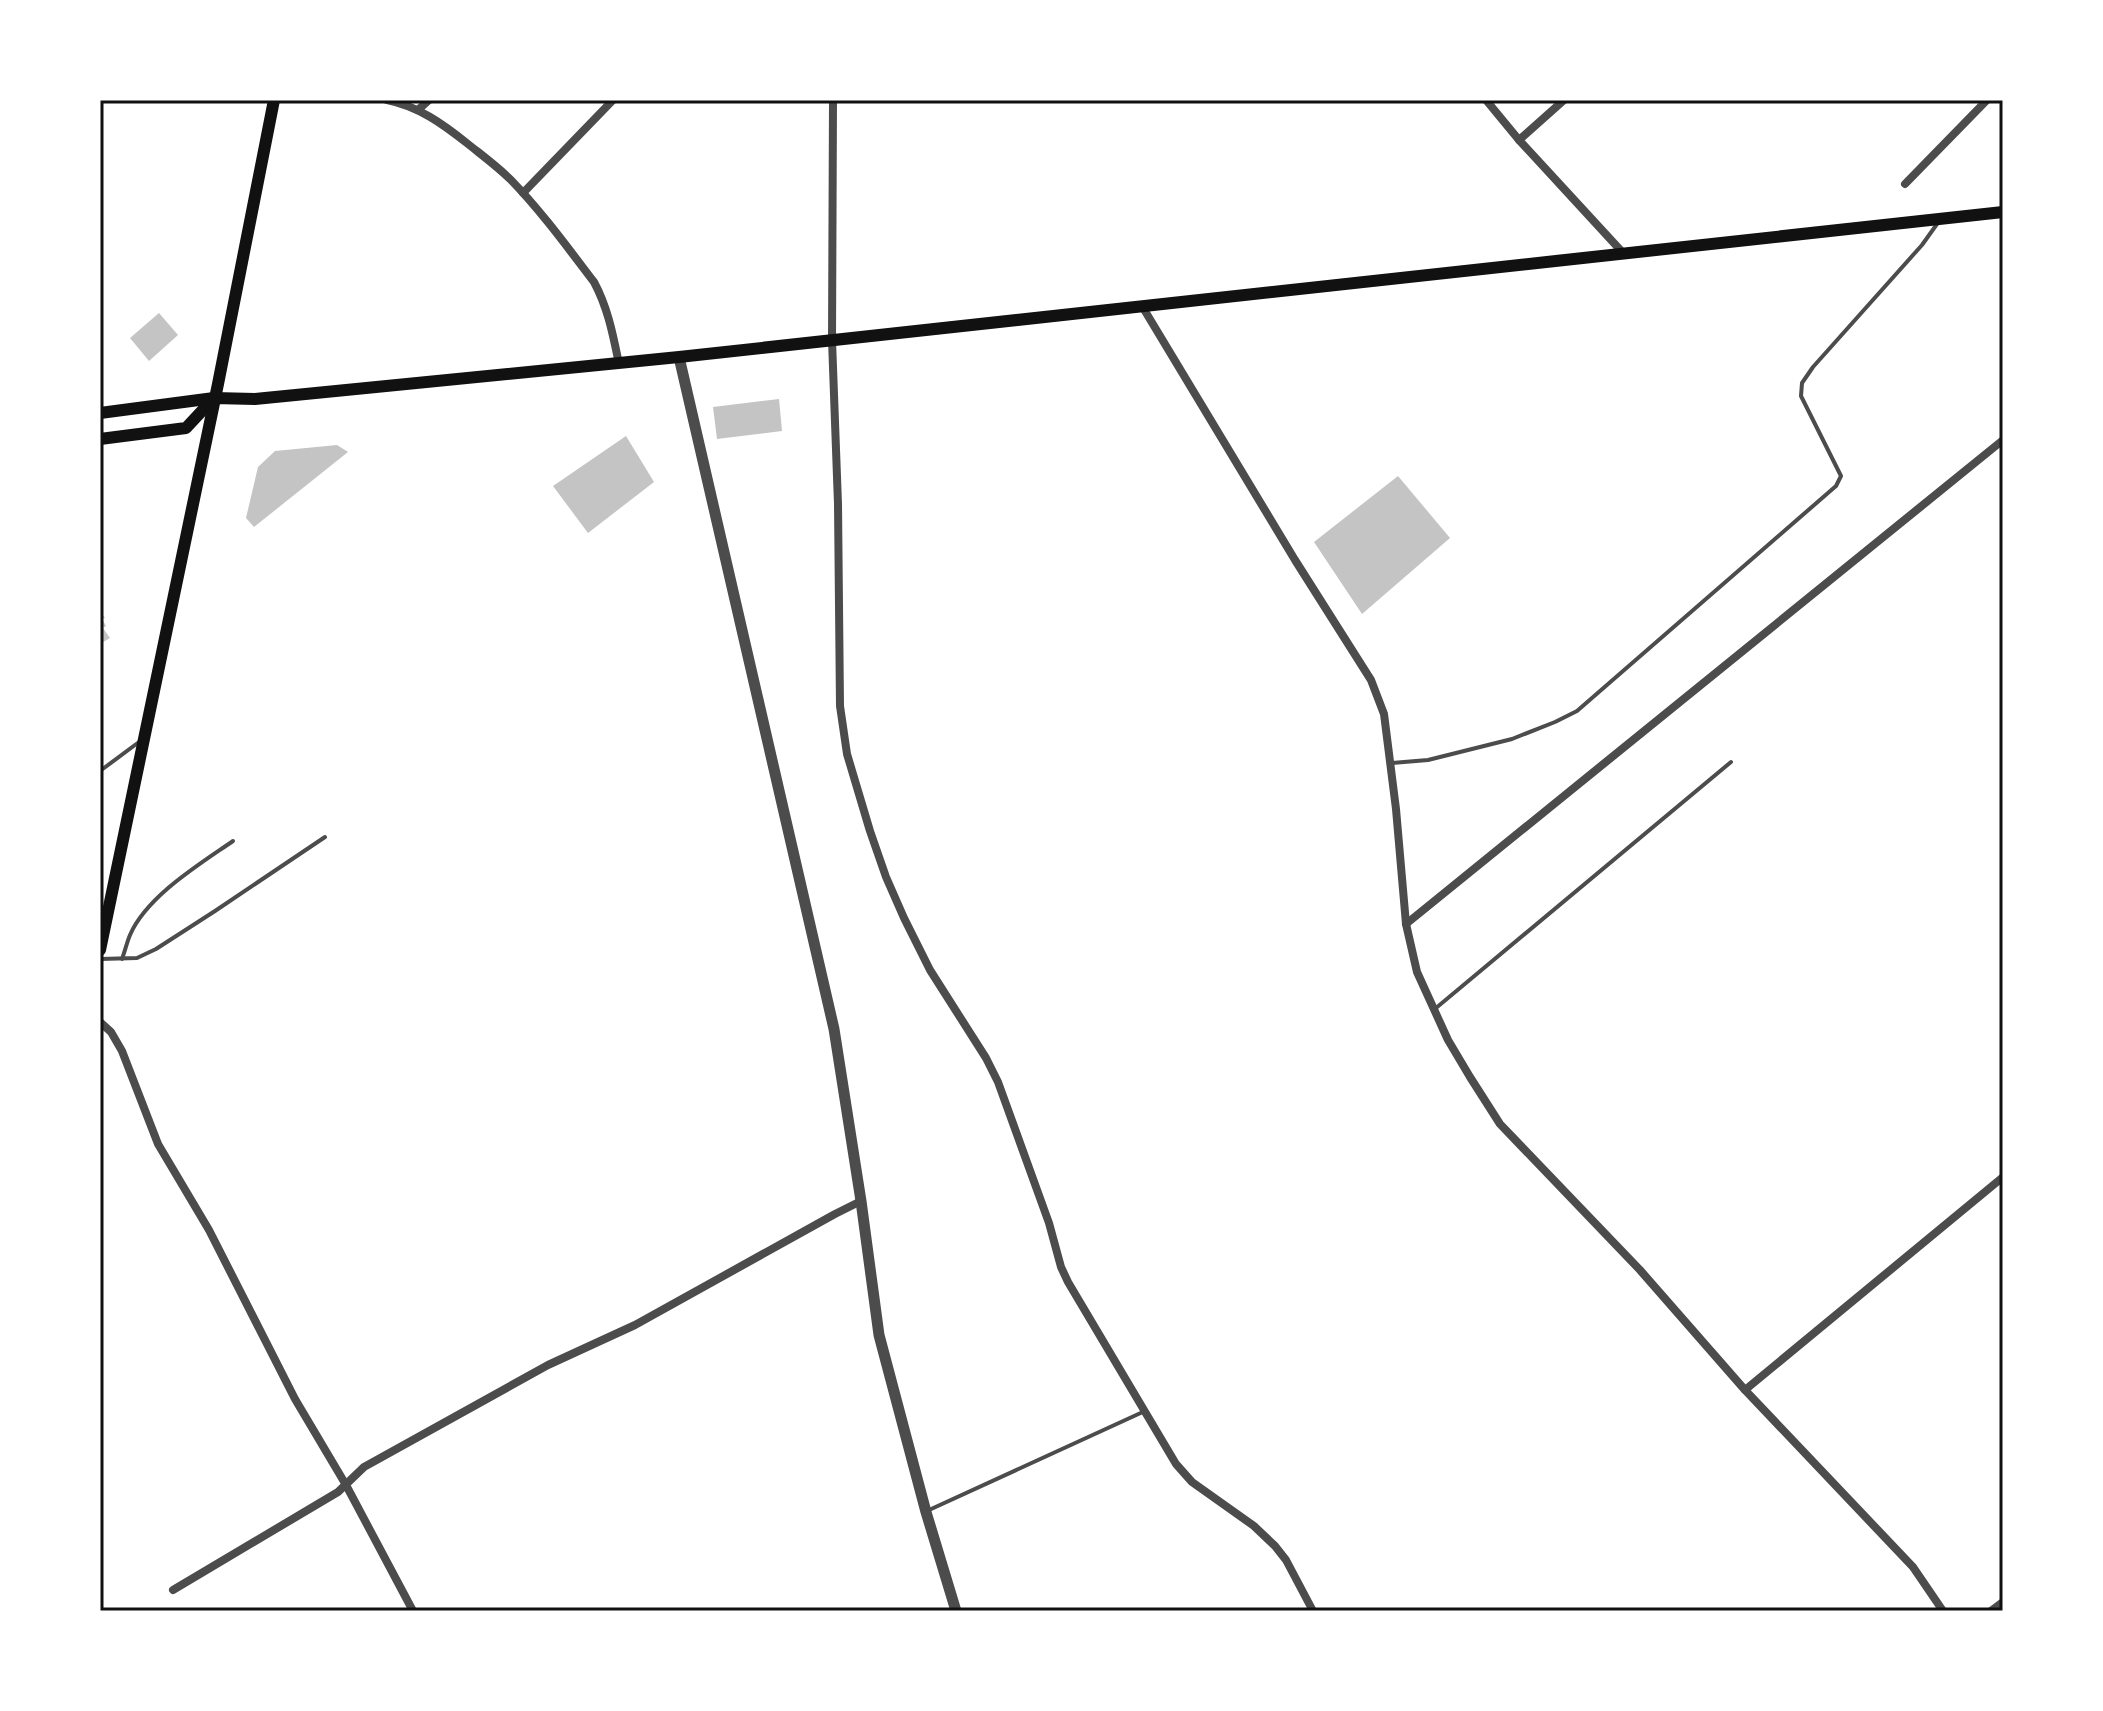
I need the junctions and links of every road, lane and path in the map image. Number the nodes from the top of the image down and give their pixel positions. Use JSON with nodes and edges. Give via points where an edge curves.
{"nodes":[{"id":1,"x":274,"y":100,"type":"edge"},
{"id":2,"x":387,"y":100,"type":"edge"},
{"id":3,"x":429,"y":100,"type":"edge"},
{"id":4,"x":613,"y":100,"type":"edge"},
{"id":5,"x":833,"y":100,"type":"edge"},
{"id":6,"x":1486,"y":100,"type":"edge"},
{"id":7,"x":1564,"y":100,"type":"edge"},
{"id":8,"x":1987,"y":100,"type":"edge"},
{"id":9,"x":419,"y":109,"type":"junction"},
{"id":10,"x":1519,"y":140,"type":"junction"},
{"id":11,"x":1905,"y":184,"type":"dead end"},
{"id":12,"x":523,"y":193,"type":"junction"},
{"id":13,"x":2003,"y":212,"type":"edge"},
{"id":14,"x":1941,"y":219,"type":"junction"},
{"id":15,"x":1624,"y":254,"type":"junction"},
{"id":16,"x":1142,"y":306,"type":"junction"},
{"id":17,"x":832,"y":340,"type":"junction"},
{"id":18,"x":679,"y":357,"type":"junction"},
{"id":19,"x":619,"y":364,"type":"junction"},
{"id":20,"x":214,"y":398,"type":"junction"},
{"id":21,"x":100,"y":413,"type":"edge"},
{"id":22,"x":100,"y":439,"type":"edge"},
{"id":23,"x":2003,"y":440,"type":"edge"},
{"id":24,"x":144,"y":738,"type":"junction"},
{"id":25,"x":1731,"y":762,"type":"dead end"},
{"id":26,"x":1390,"y":763,"type":"junction"},
{"id":27,"x":100,"y":771,"type":"edge"},
{"id":28,"x":325,"y":837,"type":"dead end"},
{"id":29,"x":233,"y":841,"type":"dead end"},
{"id":30,"x":1406,"y":924,"type":"junction"},
{"id":31,"x":100,"y":950,"type":"edge"},
{"id":32,"x":100,"y":959,"type":"edge"},
{"id":33,"x":122,"y":959,"type":"junction"},
{"id":34,"x":1434,"y":1010,"type":"junction"},
{"id":35,"x":100,"y":1022,"type":"edge"},
{"id":36,"x":2003,"y":1177,"type":"edge"},
{"id":37,"x":861,"y":1201,"type":"junction"},
{"id":38,"x":1745,"y":1390,"type":"junction"},
{"id":39,"x":1145,"y":1411,"type":"junction"},
{"id":40,"x":346,"y":1485,"type":"junction"},
{"id":41,"x":926,"y":1512,"type":"junction"},
{"id":42,"x":173,"y":1590,"type":"dead end"},
{"id":43,"x":2003,"y":1602,"type":"edge"},
{"id":44,"x":413,"y":1611,"type":"edge"},
{"id":45,"x":956,"y":1611,"type":"edge"},
{"id":46,"x":1313,"y":1611,"type":"edge"},
{"id":47,"x":1943,"y":1611,"type":"edge"},
{"id":48,"x":1991,"y":1611,"type":"edge"}],
"edges":[{"from":1,"to":20,"type":"main road"},
{"from":2,"to":9,"type":"street"},
{"from":3,"to":9,"type":"street"},
{"from":4,"to":12,"type":"street"},
{"from":5,"to":17,"type":"street"},
{"from":6,"to":10,"type":"street"},
{"from":7,"to":10,"type":"street"},
{"from":8,"to":11,"type":"street"},
{"from":9,"to":12,"type":"street"},
{"from":10,"to":15,"type":"street"},
{"from":12,"to":19,"type":"street","via":[[603,298]]},
{"from":13,"to":14,"type":"main road"},
{"from":14,"to":15,"type":"main road"},
{"from":14,"to":26,"type":"lane","via":[[1802,383],[1801,396],[1841,476],[1836,486],[1577,711],[1512,739],[1428,760]]},
{"from":15,"to":16,"type":"main road"},
{"from":16,"to":17,"type":"main road"},
{"from":16,"to":26,"type":"street","via":[[1371,680],[1384,714]]},
{"from":17,"to":18,"type":"main road"},
{"from":17,"to":39,"type":"street","via":[[840,706],[847,754],[886,877],[930,970],[998,1082],[1061,1267]]},
{"from":18,"to":19,"type":"main road"},
{"from":18,"to":37,"type":"street","via":[[834,1029]]},
{"from":19,"to":20,"type":"main road","via":[[255,399]]},
{"from":20,"to":21,"type":"main road"},
{"from":20,"to":22,"type":"main road","via":[[186,428]]},
{"from":20,"to":24,"type":"main road"},
{"from":23,"to":30,"type":"street"},
{"from":24,"to":27,"type":"lane"},
{"from":24,"to":31,"type":"main road"},
{"from":25,"to":34,"type":"lane"},
{"from":26,"to":30,"type":"street"},
{"from":28,"to":33,"type":"lane","via":[[156,949]]},
{"from":29,"to":33,"type":"lane","via":[[178,879],[142,915]]},
{"from":30,"to":34,"type":"street","via":[[1417,972]]},
{"from":32,"to":33,"type":"lane"},
{"from":34,"to":38,"type":"street","via":[[1500,1124],[1640,1270]]},
{"from":35,"to":40,"type":"street","via":[[122,1051],[158,1144]]},
{"from":36,"to":38,"type":"street"},
{"from":37,"to":40,"type":"street","via":[[635,1325],[548,1365],[364,1467]]},
{"from":37,"to":41,"type":"street","via":[[879,1335]]},
{"from":38,"to":47,"type":"street","via":[[1913,1567]]},
{"from":39,"to":41,"type":"lane"},
{"from":39,"to":46,"type":"street","via":[[1192,1482],[1275,1546]]},
{"from":40,"to":42,"type":"street"},
{"from":40,"to":44,"type":"street"},
{"from":41,"to":45,"type":"street"},
{"from":43,"to":48,"type":"street"}]}
